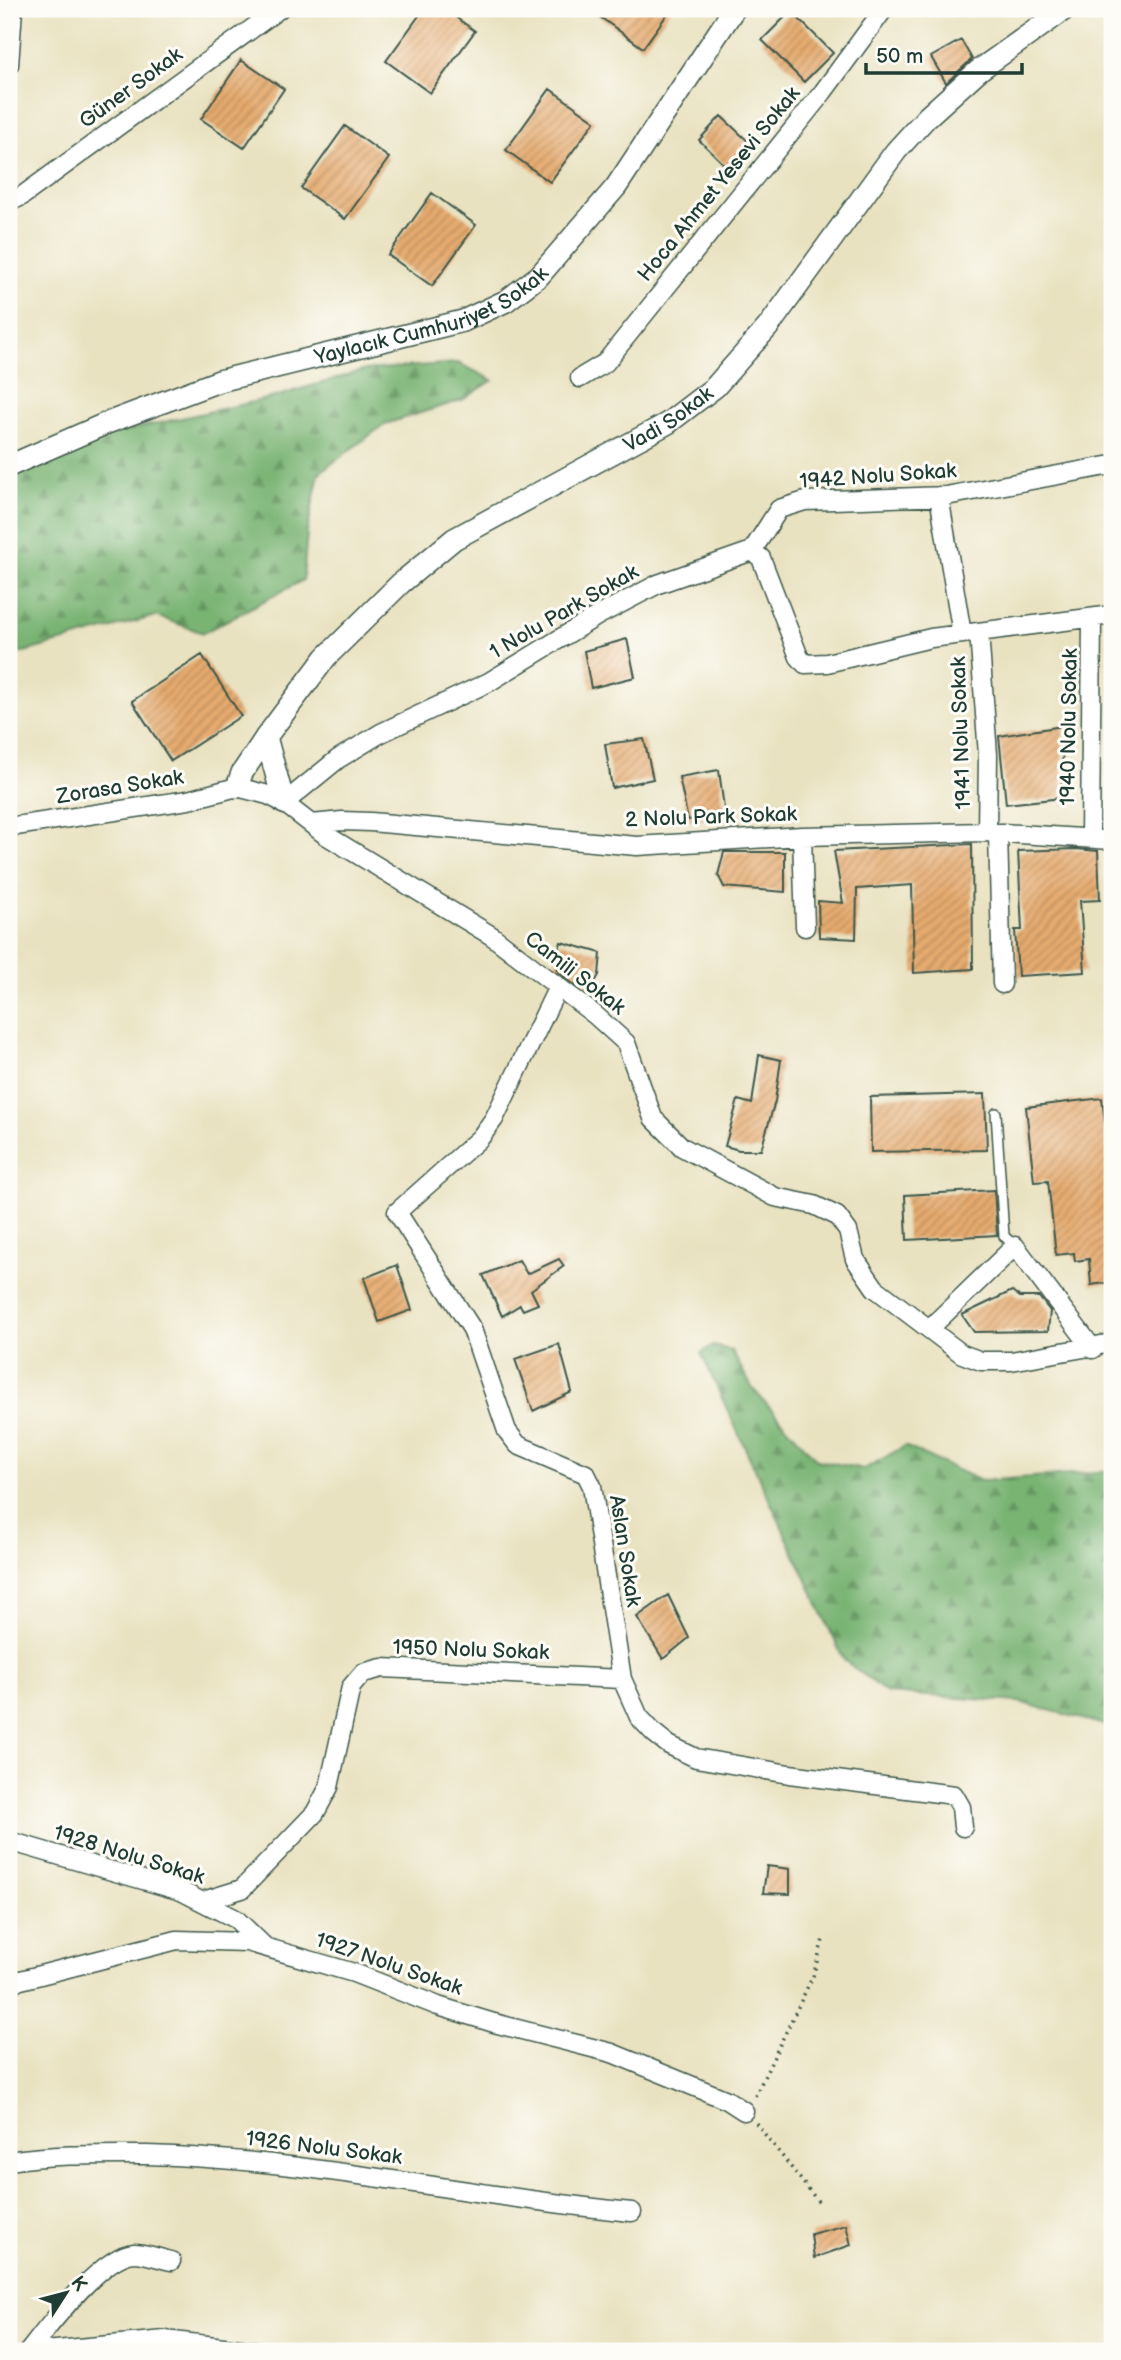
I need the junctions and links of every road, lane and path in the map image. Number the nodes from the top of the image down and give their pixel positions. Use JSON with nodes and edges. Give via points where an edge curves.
{"nodes":[{"id":1,"x":13,"y":9,"type":"edge"},
{"id":2,"x":279,"y":9,"type":"edge"},
{"id":3,"x":734,"y":9,"type":"edge"},
{"id":4,"x":884,"y":9,"type":"edge"},
{"id":5,"x":1065,"y":9,"type":"edge"},
{"id":6,"x":9,"y":65,"type":"edge"},
{"id":7,"x":9,"y":202,"type":"edge"},
{"id":8,"x":580,"y":378,"type":"dead end"},
{"id":9,"x":1112,"y":465,"type":"edge"},
{"id":10,"x":9,"y":466,"type":"edge"},
{"id":11,"x":939,"y":496,"type":"junction"},
{"id":12,"x":752,"y":551,"type":"junction"},
{"id":13,"x":1112,"y":615,"type":"edge"},
{"id":14,"x":1093,"y":618,"type":"junction"},
{"id":15,"x":971,"y":633,"type":"junction"},
{"id":16,"x":266,"y":737,"type":"junction"},
{"id":17,"x":237,"y":787,"type":"junction"},
{"id":18,"x":284,"y":803,"type":"junction"},
{"id":19,"x":312,"y":824,"type":"junction"},
{"id":20,"x":9,"y":827,"type":"edge"},
{"id":21,"x":993,"y":833,"type":"junction"},
{"id":22,"x":802,"y":836,"type":"junction"},
{"id":23,"x":1090,"y":838,"type":"junction"},
{"id":24,"x":1112,"y":840,"type":"edge"},
{"id":25,"x":805,"y":927,"type":"dead end"},
{"id":26,"x":1002,"y":984,"type":"dead end"},
{"id":27,"x":557,"y":989,"type":"junction"},
{"id":28,"x":996,"y":1112,"type":"dead end"},
{"id":29,"x":1015,"y":1246,"type":"junction"},
{"id":30,"x":929,"y":1329,"type":"junction"},
{"id":31,"x":1112,"y":1343,"type":"edge"},
{"id":32,"x":1093,"y":1349,"type":"junction"},
{"id":33,"x":622,"y":1679,"type":"junction"},
{"id":34,"x":963,"y":1827,"type":"dead end"},
{"id":35,"x":9,"y":1841,"type":"edge"},
{"id":36,"x":203,"y":1901,"type":"junction"},
{"id":37,"x":824,"y":1936,"type":"dead end"},
{"id":38,"x":264,"y":1947,"type":"junction"},
{"id":39,"x":9,"y":1983,"type":"edge"},
{"id":40,"x":744,"y":2111,"type":"junction"},
{"id":41,"x":9,"y":2161,"type":"edge"},
{"id":42,"x":820,"y":2204,"type":"dead end"},
{"id":43,"x":632,"y":2211,"type":"dead end"},
{"id":44,"x":171,"y":2261,"type":"dead end"},
{"id":45,"x":29,"y":2351,"type":"edge"},
{"id":46,"x":45,"y":2351,"type":"edge"},
{"id":47,"x":257,"y":2351,"type":"edge"}],
"edges":[{"from":1,"to":6,"type":"street"},
{"from":2,"to":7,"type":"street","name":"Güner Sokak"},
{"from":3,"to":10,"type":"street","name":"Yaylacık Cumhuriyet Sokak","via":[[616,187],[539,276],[506,301],[463,321],[219,381]]},
{"from":4,"to":8,"type":"street","name":"Hoca Ahmet Yesevi Sokak","via":[[605,363]]},
{"from":5,"to":16,"type":"street","name":"Vadi Sokak","via":[[978,71],[927,117],[896,151],[768,327],[715,387],[668,423],[454,538],[327,657]]},
{"from":9,"to":11,"type":"street","name":"1942 Nolu Sokak"},
{"from":11,"to":12,"type":"street","name":"1942 Nolu Sokak","via":[[806,501],[779,509]]},
{"from":11,"to":15,"type":"street","name":"1941 Nolu Sokak"},
{"from":12,"to":15,"type":"street","via":[[761,558],[805,664]]},
{"from":12,"to":18,"type":"street","name":"1 Nolu Park Sokak","via":[[658,584],[597,615],[500,676],[381,733],[338,759]]},
{"from":13,"to":14,"type":"street"},
{"from":14,"to":15,"type":"street"},
{"from":14,"to":23,"type":"street","name":"1940 Nolu Sokak"},
{"from":15,"to":21,"type":"street","name":"1941 Nolu Sokak","via":[[988,755]]},
{"from":16,"to":17,"type":"street","name":"Vadi Sokak"},
{"from":16,"to":18,"type":"street"},
{"from":17,"to":18,"type":"street","name":"Camili Sokak"},
{"from":17,"to":20,"type":"street","name":"Zorasa Sokak","via":[[188,800]]},
{"from":18,"to":19,"type":"street","name":"Camili Sokak"},
{"from":19,"to":22,"type":"street","name":"2 Nolu Park Sokak","via":[[371,822],[637,846]]},
{"from":19,"to":27,"type":"street","name":"Camili Sokak","via":[[492,936]]},
{"from":21,"to":22,"type":"street","name":"2 Nolu Park Sokak"},
{"from":21,"to":23,"type":"street","name":"2 Nolu Park Sokak"},
{"from":21,"to":26,"type":"street","name":"1941 Nolu Sokak"},
{"from":22,"to":25,"type":"street"},
{"from":23,"to":24,"type":"street","name":"2 Nolu Park Sokak"},
{"from":27,"to":30,"type":"street","name":"Camili Sokak","via":[[626,1043],[653,1118],[682,1147],[775,1197],[814,1205],[837,1216],[848,1231],[855,1259],[875,1288]]},
{"from":27,"to":33,"type":"street","name":"Aslan Sokak","via":[[494,1119],[480,1138],[397,1212],[472,1329],[507,1431],[518,1445],[586,1474],[593,1486]]},
{"from":28,"to":29,"type":"lane","via":[[1004,1236]]},
{"from":29,"to":30,"type":"street"},
{"from":29,"to":32,"type":"street"},
{"from":30,"to":32,"type":"street","name":"Camili Sokak","via":[[962,1354],[981,1361],[1012,1362]]},
{"from":31,"to":32,"type":"street","name":"Camili Sokak"},
{"from":33,"to":34,"type":"street","name":"Aslan Sokak","via":[[639,1717],[669,1745],[696,1758],[954,1796],[961,1807]]},
{"from":33,"to":36,"type":"street","name":"1950 Nolu Sokak","via":[[382,1668],[363,1673],[351,1688],[330,1787],[315,1813],[242,1889]]},
{"from":35,"to":36,"type":"street","name":"1928 Nolu Sokak"},
{"from":36,"to":38,"type":"street","name":"1928 Nolu Sokak","via":[[236,1919]]},
{"from":37,"to":40,"type":"path","via":[[813,1976],[758,2092]]},
{"from":38,"to":39,"type":"street","name":"1927 Nolu Sokak","via":[[247,1942],[177,1940]]},
{"from":38,"to":40,"type":"street","name":"1927 Nolu Sokak","via":[[354,1973],[438,2006],[612,2053]]},
{"from":40,"to":42,"type":"path"},
{"from":41,"to":43,"type":"street","name":"1926 Nolu Sokak","via":[[108,2155],[208,2157],[338,2170],[539,2203]]},
{"from":44,"to":45,"type":"street","via":[[135,2253],[100,2270]]},
{"from":46,"to":47,"type":"street","via":[[165,2340]]}]}
